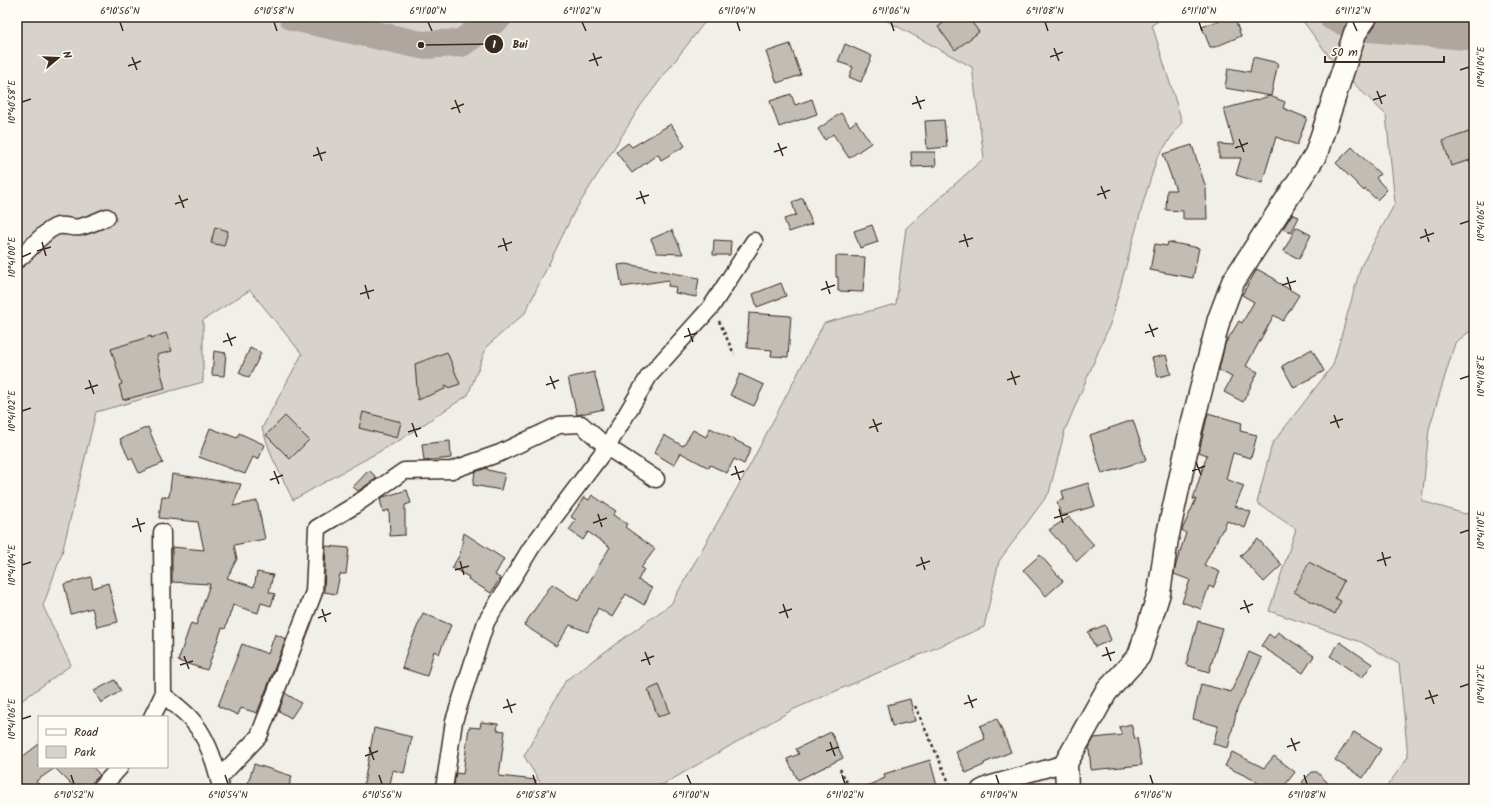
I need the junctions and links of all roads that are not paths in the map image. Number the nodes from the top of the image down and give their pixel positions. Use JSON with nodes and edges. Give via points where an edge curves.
{"nodes":[{"id":1,"x":1361,"y":25,"type":"edge"},
{"id":2,"x":107,"y":217,"type":"dead end"},
{"id":3,"x":754,"y":241,"type":"dead end"},
{"id":4,"x":17,"y":260,"type":"edge"},
{"id":5,"x":607,"y":447,"type":"junction"},
{"id":6,"x":656,"y":479,"type":"dead end"},
{"id":7,"x":162,"y":532,"type":"dead end"},
{"id":8,"x":163,"y":695,"type":"junction"},
{"id":9,"x":152,"y":716,"type":"edge"},
{"id":10,"x":1066,"y":763,"type":"junction"},
{"id":11,"x":119,"y":768,"type":"edge"},
{"id":12,"x":220,"y":783,"type":"edge"},
{"id":13,"x":100,"y":789,"type":"edge"},
{"id":14,"x":444,"y":789,"type":"edge"},
{"id":15,"x":980,"y":789,"type":"edge"},
{"id":16,"x":1067,"y":789,"type":"edge"}],
"edges":[{"from":1,"to":10,"type":"street","via":[[1316,154],[1233,282],[1219,320],[1191,428],[1167,539],[1159,593],[1138,656],[1106,692]]},
{"from":2,"to":4,"type":"street","via":[[81,227],[56,226]]},
{"from":3,"to":5,"type":"street","via":[[711,307],[649,376]]},
{"from":5,"to":6,"type":"street"},
{"from":5,"to":12,"type":"street","via":[[581,424],[559,425],[500,453],[452,470],[404,471],[317,528],[314,592],[259,736]]},
{"from":5,"to":14,"type":"street","via":[[531,548],[486,622],[454,721]]},
{"from":7,"to":8,"type":"street"},
{"from":8,"to":9,"type":"street"},
{"from":8,"to":12,"type":"street","via":[[190,718],[203,735]]},
{"from":10,"to":15,"type":"street"},
{"from":10,"to":16,"type":"street"},
{"from":11,"to":13,"type":"street"}]}
